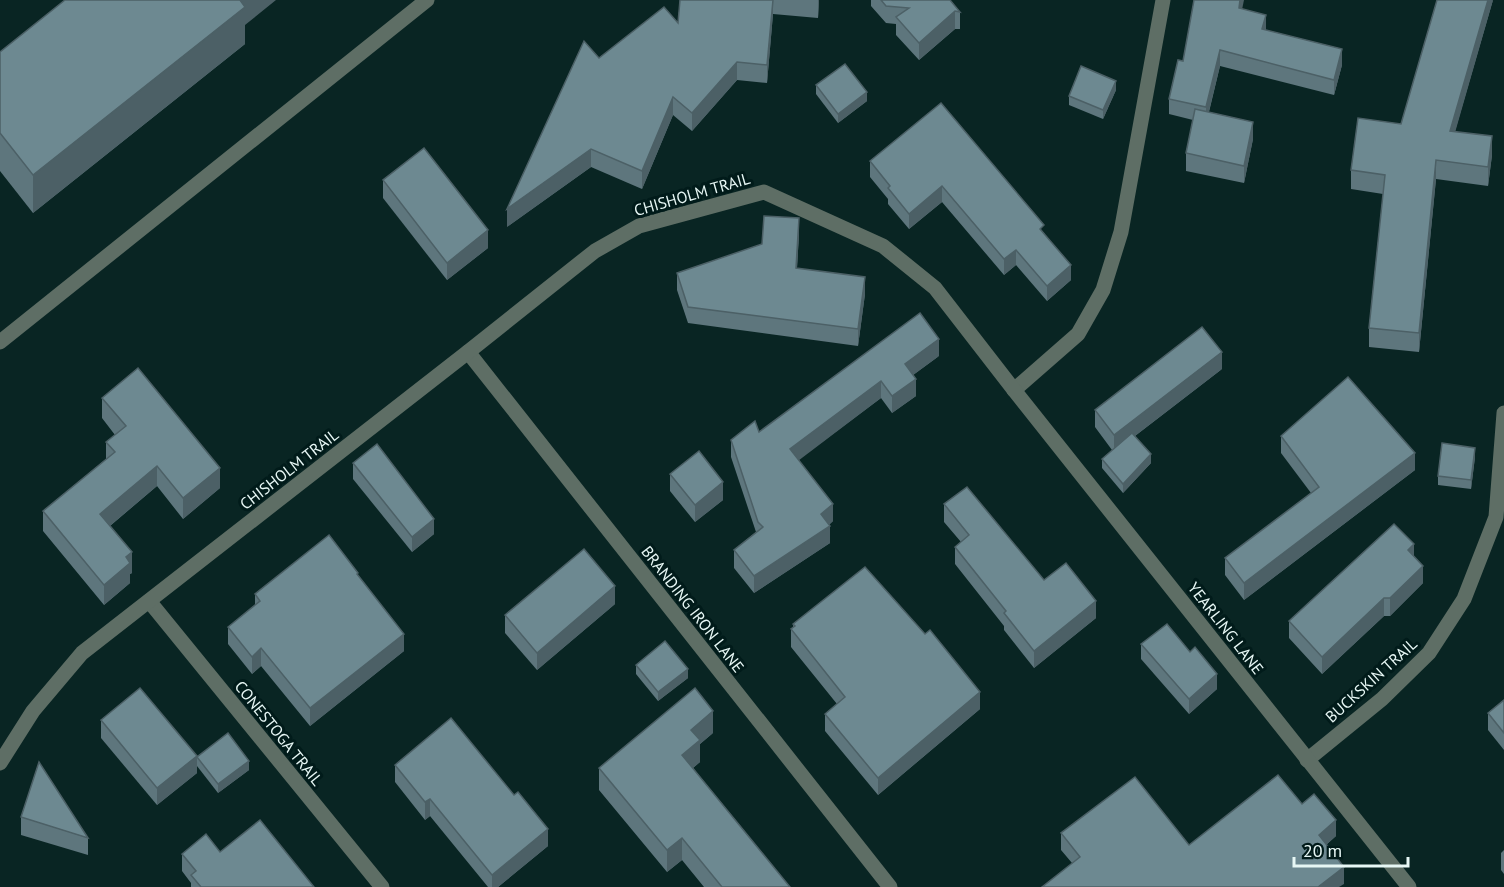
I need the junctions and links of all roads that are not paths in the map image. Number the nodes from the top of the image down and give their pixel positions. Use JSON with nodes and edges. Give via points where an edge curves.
{"nodes":[{"id":1,"x":427,"y":0,"type":"edge"},
{"id":2,"x":1163,"y":0,"type":"edge"},
{"id":3,"x":0,"y":342,"type":"edge"},
{"id":4,"x":468,"y":352,"type":"junction"},
{"id":5,"x":1014,"y":390,"type":"junction"},
{"id":6,"x":1504,"y":413,"type":"edge"},
{"id":7,"x":149,"y":601,"type":"junction"},
{"id":8,"x":1307,"y":760,"type":"junction"},
{"id":9,"x":0,"y":763,"type":"edge"},
{"id":10,"x":382,"y":887,"type":"edge"},
{"id":11,"x":891,"y":887,"type":"edge"},
{"id":12,"x":1409,"y":887,"type":"edge"}],
"edges":[{"from":1,"to":3,"type":"street"},
{"from":2,"to":5,"type":"street","via":[[1121,232],[1102,290],[1078,334]]},
{"from":4,"to":5,"type":"street","name":"CHISHOLM TRAIL","via":[[595,251],[639,226],[764,192],[883,246],[935,288]]},
{"from":4,"to":7,"type":"street","name":"CHISHOLM TRAIL"},
{"from":4,"to":11,"type":"street","name":"BRANDING IRON LANE"},
{"from":5,"to":8,"type":"street","name":"YEARLING LANE"},
{"from":6,"to":8,"type":"street","name":"BUCKSKIN TRAIL","via":[[1496,516],[1464,599],[1429,653],[1382,699]]},
{"from":7,"to":9,"type":"street","name":"CHISHOLM TRAIL","via":[[82,653],[33,711]]},
{"from":7,"to":10,"type":"street","name":"CONESTOGA TRAIL"},
{"from":8,"to":12,"type":"street","name":"YEARLING LANE"}]}
